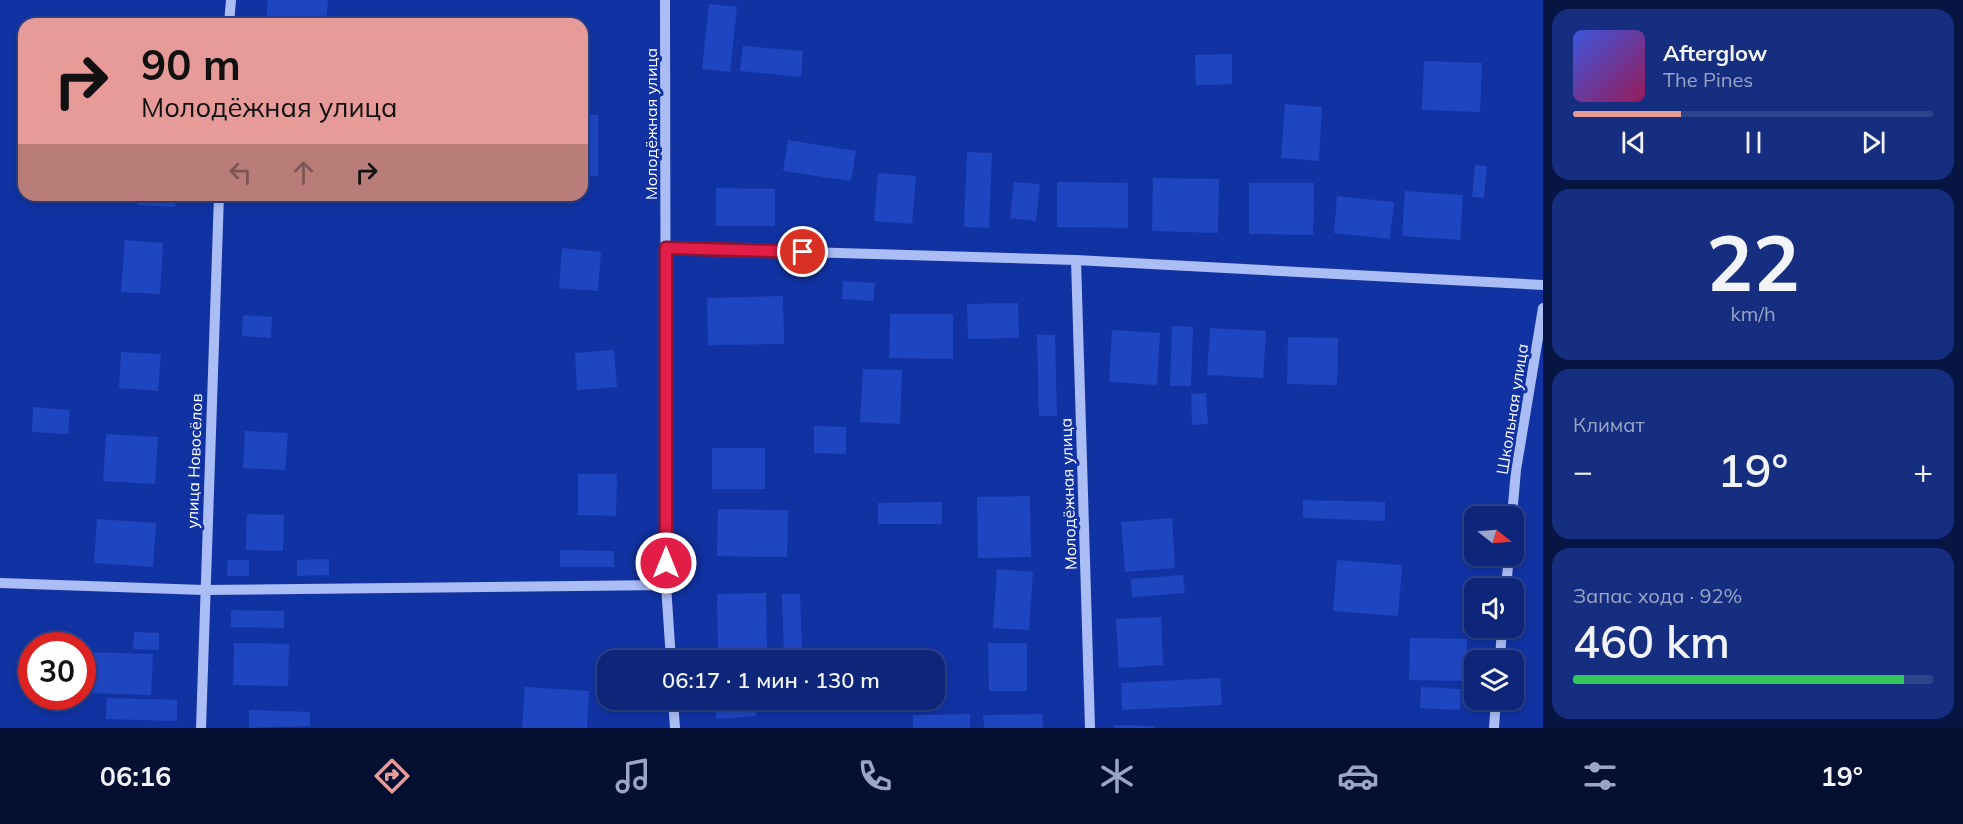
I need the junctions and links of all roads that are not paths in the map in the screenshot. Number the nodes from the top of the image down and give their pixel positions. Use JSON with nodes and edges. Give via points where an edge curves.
{"nodes":[{"id":1,"x":231,"y":0,"type":"edge"},
{"id":2,"x":665,"y":0,"type":"edge"},
{"id":3,"x":229,"y":18,"type":"edge"},
{"id":4,"x":219,"y":201,"type":"edge"},
{"id":5,"x":666,"y":248,"type":"junction"},
{"id":6,"x":1076,"y":260,"type":"junction"},
{"id":7,"x":1543,"y":285,"type":"edge"},
{"id":8,"x":1543,"y":308,"type":"edge"},
{"id":9,"x":1513,"y":506,"type":"edge"},
{"id":10,"x":0,"y":583,"type":"edge"},
{"id":11,"x":666,"y":585,"type":"junction"},
{"id":12,"x":204,"y":590,"type":"junction"},
{"id":13,"x":670,"y":650,"type":"edge"},
{"id":14,"x":674,"y":710,"type":"edge"},
{"id":15,"x":1495,"y":710,"type":"edge"},
{"id":16,"x":201,"y":728,"type":"edge"},
{"id":17,"x":675,"y":728,"type":"edge"},
{"id":18,"x":1090,"y":728,"type":"edge"},
{"id":19,"x":1494,"y":728,"type":"edge"}],
"edges":[{"from":1,"to":3,"type":"street"},
{"from":2,"to":5,"type":"street","name":"Молодёжная улица"},
{"from":4,"to":12,"type":"street","name":"улица Новосёлов"},
{"from":5,"to":6,"type":"street"},
{"from":5,"to":11,"type":"street","name":"Молодёжная улица"},
{"from":6,"to":7,"type":"street"},
{"from":6,"to":18,"type":"street","name":"Молодёжная улица"},
{"from":8,"to":9,"type":"street","name":"Школьная улица"},
{"from":10,"to":12,"type":"street"},
{"from":11,"to":12,"type":"street"},
{"from":11,"to":13,"type":"street","name":"Молодёжная улица"},
{"from":12,"to":16,"type":"street","name":"улица Новосёлов"},
{"from":14,"to":17,"type":"street"},
{"from":15,"to":19,"type":"street"}]}
